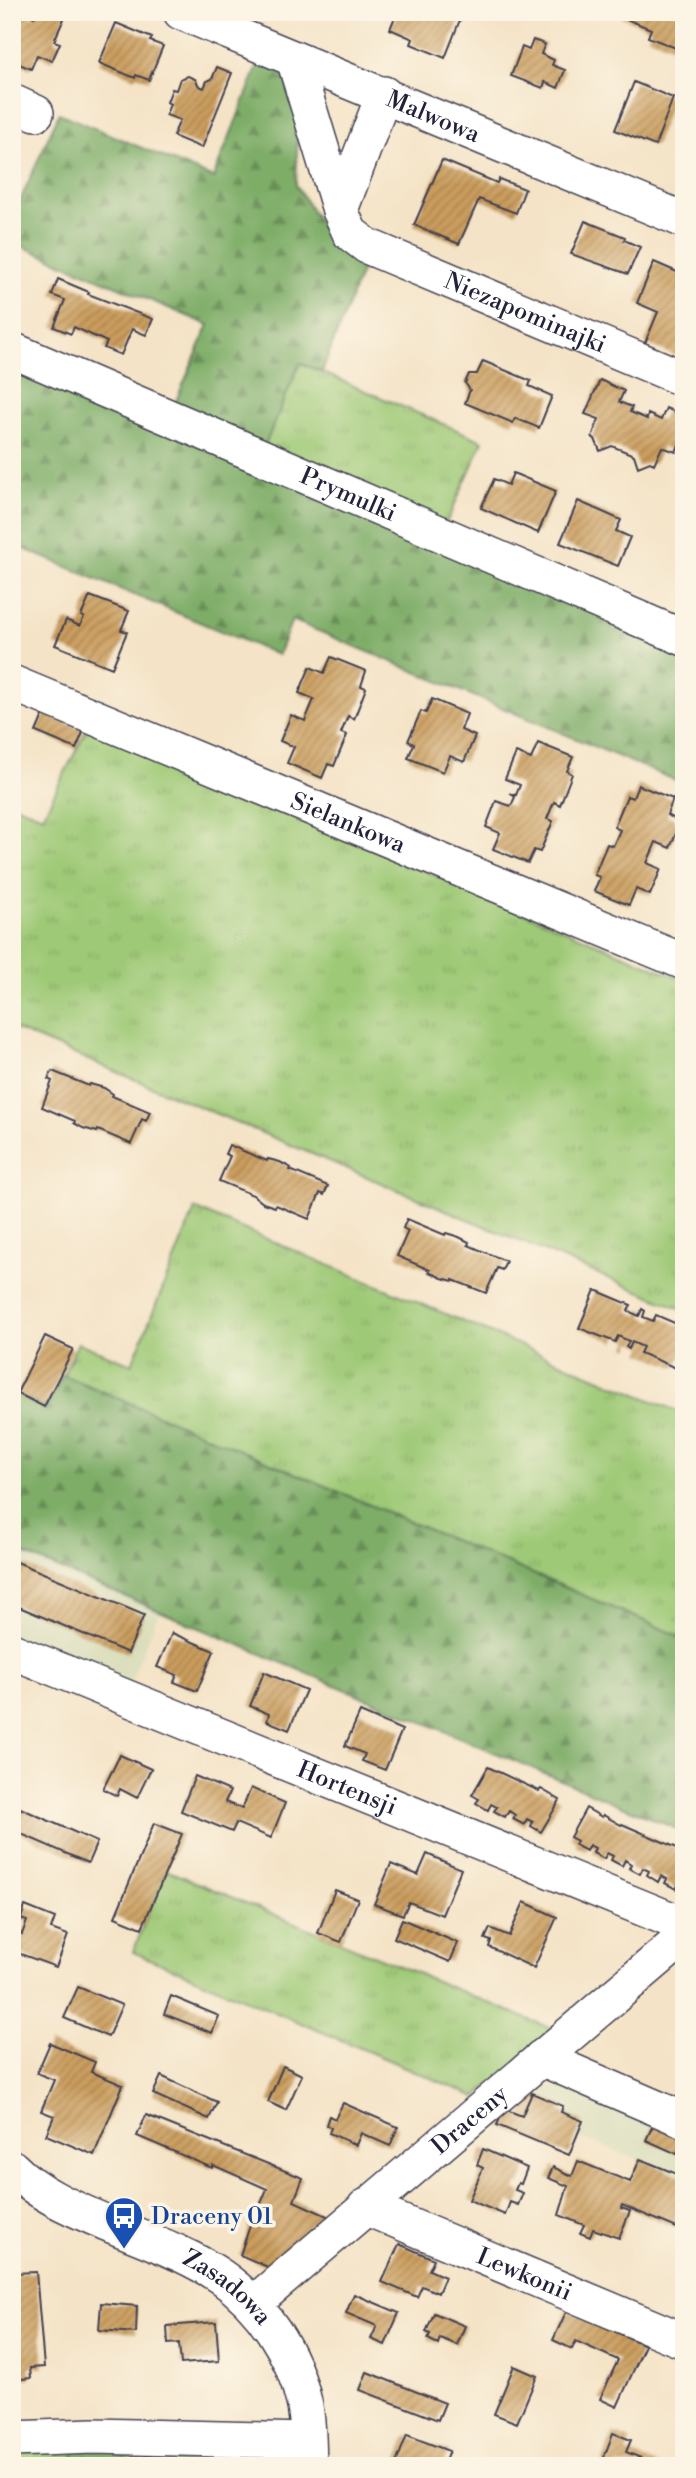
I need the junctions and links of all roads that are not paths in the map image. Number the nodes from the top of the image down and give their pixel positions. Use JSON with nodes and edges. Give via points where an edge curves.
{"nodes":[{"id":1,"x":181,"y":12,"type":"edge"},
{"id":2,"x":294,"y":59,"type":"junction"},
{"id":3,"x":384,"y":94,"type":"junction"},
{"id":4,"x":340,"y":210,"type":"junction"},
{"id":5,"x":684,"y":220,"type":"edge"},
{"id":6,"x":12,"y":350,"type":"edge"},
{"id":7,"x":684,"y":379,"type":"edge"},
{"id":8,"x":684,"y":638,"type":"edge"},
{"id":9,"x":12,"y":683,"type":"edge"},
{"id":10,"x":684,"y":962,"type":"edge"},
{"id":11,"x":12,"y":1651,"type":"edge"},
{"id":12,"x":684,"y":1924,"type":"edge"},
{"id":13,"x":684,"y":1937,"type":"edge"},
{"id":14,"x":541,"y":2058,"type":"junction"},
{"id":15,"x":684,"y":2120,"type":"edge"},
{"id":16,"x":12,"y":2168,"type":"edge"},
{"id":17,"x":365,"y":2207,"type":"junction"},
{"id":18,"x":253,"y":2304,"type":"junction"},
{"id":19,"x":684,"y":2341,"type":"edge"},
{"id":20,"x":12,"y":2439,"type":"edge"},
{"id":21,"x":308,"y":2453,"type":"edge"}],
"edges":[{"from":1,"to":2,"type":"street","name":"Malwowa"},
{"from":2,"to":3,"type":"street","name":"Malwowa"},
{"from":2,"to":4,"type":"street"},
{"from":3,"to":4,"type":"street"},
{"from":3,"to":5,"type":"street","name":"Malwowa"},
{"from":4,"to":7,"type":"street","name":"Niezapominajki","via":[[350,233],[367,246]]},
{"from":6,"to":8,"type":"street","name":"Prymulki"},
{"from":9,"to":10,"type":"street","name":"Sielankowa"},
{"from":11,"to":12,"type":"street","name":"Hortensji"},
{"from":13,"to":14,"type":"street","name":"Draceny"},
{"from":14,"to":15,"type":"street"},
{"from":14,"to":17,"type":"street","name":"Draceny"},
{"from":16,"to":18,"type":"street","name":"Zasadowa","via":[[28,2184],[67,2206],[220,2276]]},
{"from":17,"to":18,"type":"street","name":"Draceny"},
{"from":17,"to":19,"type":"street","name":"Lewkonii"},
{"from":18,"to":21,"type":"street","name":"Zasadowa","via":[[279,2338],[296,2373],[305,2404]]},
{"from":20,"to":21,"type":"street","via":[[93,2436]]}]}
